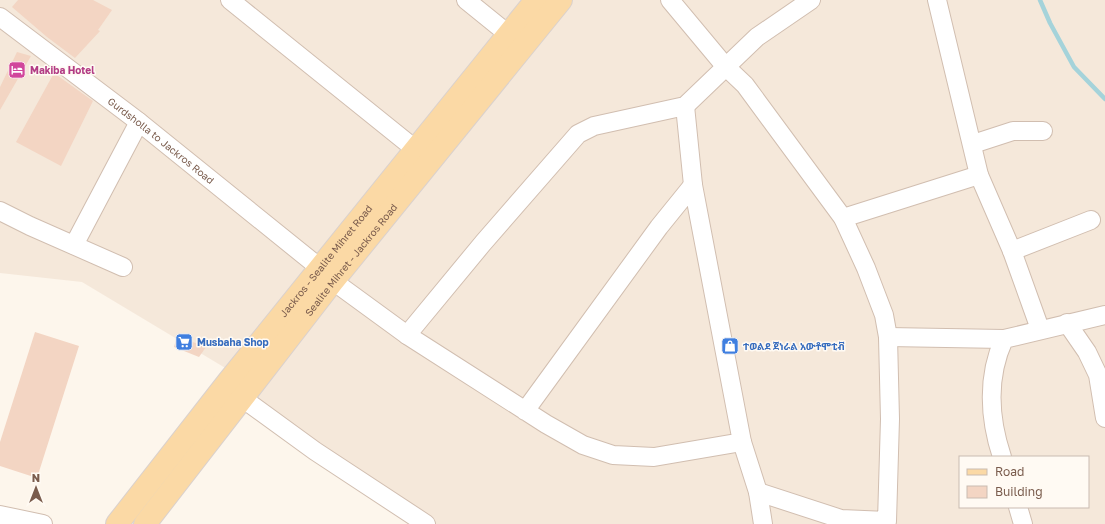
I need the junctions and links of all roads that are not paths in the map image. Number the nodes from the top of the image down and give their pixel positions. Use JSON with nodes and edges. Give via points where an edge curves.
{"nodes":[{"id":1,"x":230,"y":0,"type":"edge"},
{"id":2,"x":466,"y":0,"type":"edge"},
{"id":3,"x":536,"y":0,"type":"edge"},
{"id":4,"x":561,"y":0,"type":"edge"},
{"id":5,"x":670,"y":0,"type":"edge"},
{"id":6,"x":811,"y":0,"type":"edge"},
{"id":7,"x":937,"y":0,"type":"edge"},
{"id":8,"x":0,"y":17,"type":"edge"},
{"id":9,"x":508,"y":34,"type":"junction"},
{"id":10,"x":725,"y":66,"type":"junction"},
{"id":11,"x":685,"y":106,"type":"junction"},
{"id":12,"x":139,"y":122,"type":"junction"},
{"id":13,"x":1043,"y":131,"type":"dead end"},
{"id":14,"x":973,"y":144,"type":"junction"},
{"id":15,"x":415,"y":148,"type":"junction"},
{"id":16,"x":979,"y":175,"type":"junction"},
{"id":17,"x":693,"y":185,"type":"junction"},
{"id":18,"x":0,"y":210,"type":"edge"},
{"id":19,"x":843,"y":218,"type":"junction"},
{"id":20,"x":1091,"y":220,"type":"dead end"},
{"id":21,"x":74,"y":245,"type":"junction"},
{"id":22,"x":1012,"y":251,"type":"junction"},
{"id":23,"x":123,"y":267,"type":"dead end"},
{"id":24,"x":326,"y":274,"type":"junction"},
{"id":25,"x":1105,"y":315,"type":"edge"},
{"id":26,"x":1067,"y":323,"type":"junction"},
{"id":27,"x":1040,"y":329,"type":"junction"},
{"id":28,"x":407,"y":335,"type":"junction"},
{"id":29,"x":888,"y":337,"type":"junction"},
{"id":30,"x":1004,"y":339,"type":"junction"},
{"id":31,"x":242,"y":398,"type":"junction"},
{"id":32,"x":525,"y":411,"type":"junction"},
{"id":33,"x":1105,"y":412,"type":"edge"},
{"id":34,"x":742,"y":442,"type":"junction"},
{"id":35,"x":1002,"y":456,"type":"edge"},
{"id":36,"x":758,"y":492,"type":"junction"},
{"id":37,"x":1018,"y":508,"type":"edge"},
{"id":38,"x":0,"y":515,"type":"edge"},
{"id":39,"x":887,"y":523,"type":"edge"},
{"id":40,"x":43,"y":524,"type":"edge"},
{"id":41,"x":117,"y":524,"type":"edge"},
{"id":42,"x":145,"y":524,"type":"edge"},
{"id":43,"x":426,"y":524,"type":"edge"},
{"id":44,"x":763,"y":524,"type":"edge"},
{"id":45,"x":1023,"y":524,"type":"edge"}],
"edges":[{"from":1,"to":15,"type":"street"},
{"from":2,"to":9,"type":"street"},
{"from":3,"to":9,"type":"main road","name":"Jackros - Sealite Mihret Road"},
{"from":4,"to":24,"type":"main road","name":"Sealite Mihret - Jackros Road"},
{"from":5,"to":10,"type":"street"},
{"from":6,"to":10,"type":"street","via":[[757,37]]},
{"from":7,"to":14,"type":"street"},
{"from":8,"to":12,"type":"street","name":"Gurdsholla to Jackros Road"},
{"from":9,"to":15,"type":"main road","name":"Jackros - Sealite Mihret Road"},
{"from":10,"to":11,"type":"street"},
{"from":10,"to":19,"type":"street","via":[[746,85]]},
{"from":11,"to":17,"type":"street"},
{"from":11,"to":28,"type":"street","via":[[594,126],[578,134]]},
{"from":12,"to":21,"type":"street"},
{"from":12,"to":24,"type":"street","name":"Gurdsholla to Jackros Road"},
{"from":13,"to":14,"type":"street","via":[[1013,131]]},
{"from":14,"to":16,"type":"street"},
{"from":15,"to":24,"type":"main road","name":"Jackros - Sealite Mihret Road"},
{"from":16,"to":19,"type":"street"},
{"from":16,"to":22,"type":"street"},
{"from":17,"to":32,"type":"street","via":[[659,227]]},
{"from":17,"to":34,"type":"street"},
{"from":18,"to":21,"type":"street"},
{"from":19,"to":29,"type":"street","via":[[866,268],[884,316]]},
{"from":20,"to":22,"type":"street"},
{"from":21,"to":23,"type":"street"},
{"from":22,"to":27,"type":"street"},
{"from":24,"to":28,"type":"street","name":"Gurdsholla to Jackros Road"},
{"from":24,"to":31,"type":"main road","name":"Sealite Mihret - Jackros Road"},
{"from":24,"to":41,"type":"main road","name":"Jackros - Sealite Mihret Road"},
{"from":25,"to":26,"type":"street"},
{"from":26,"to":27,"type":"street"},
{"from":26,"to":33,"type":"street","via":[[1087,352],[1098,375]]},
{"from":27,"to":30,"type":"street"},
{"from":28,"to":32,"type":"street","name":"Gurdsholla to Jackros Road"},
{"from":29,"to":30,"type":"street"},
{"from":29,"to":39,"type":"street","via":[[890,419]]},
{"from":30,"to":35,"type":"street","via":[[997,353],[993,373],[991,407],[996,441]]},
{"from":31,"to":42,"type":"main road","name":"Sealite Mihret - Jackros Road"},
{"from":31,"to":43,"type":"street","via":[[315,451]]},
{"from":32,"to":34,"type":"street","name":"Gurdsholla to Jackros Road","via":[[583,445],[613,455],[654,457]]},
{"from":34,"to":36,"type":"street"},
{"from":36,"to":39,"type":"street","via":[[841,519]]},
{"from":36,"to":44,"type":"street"},
{"from":37,"to":45,"type":"street"},
{"from":38,"to":40,"type":"street"}]}
